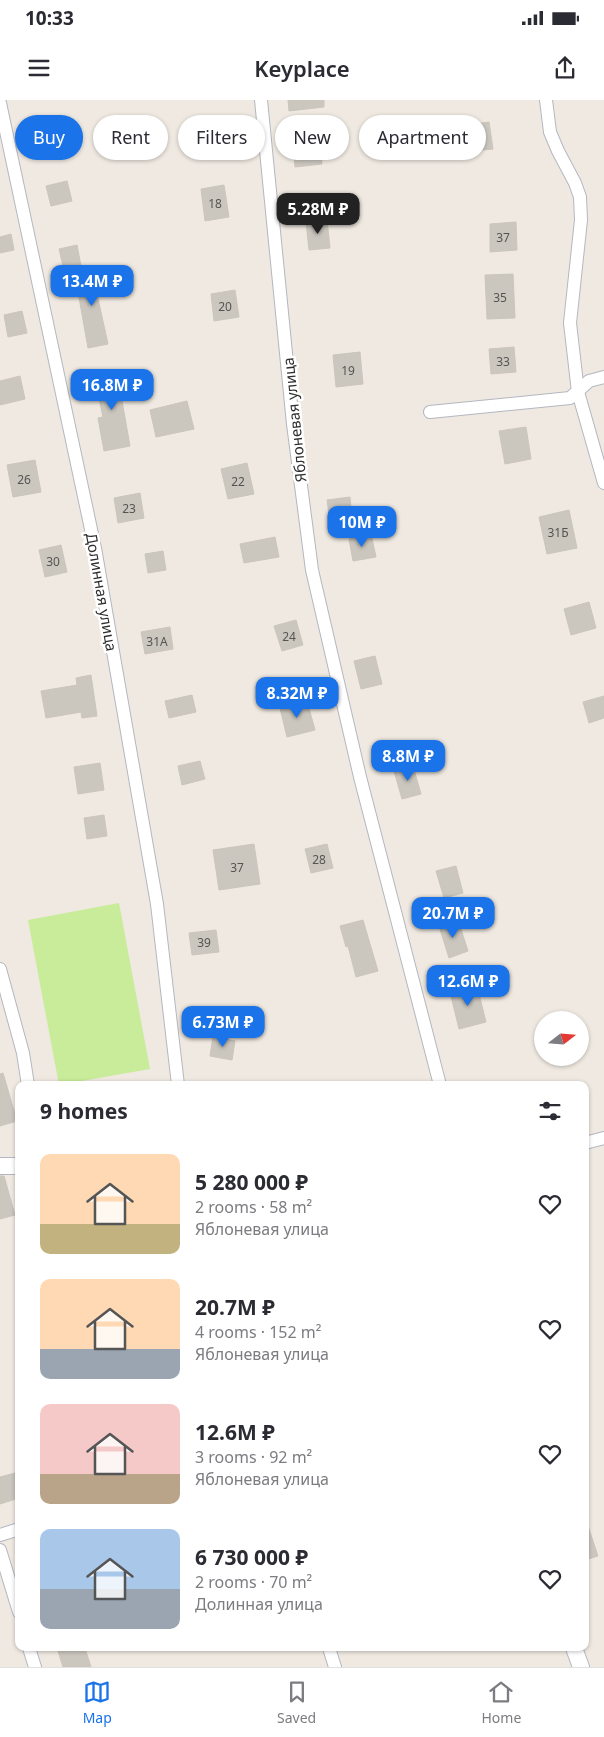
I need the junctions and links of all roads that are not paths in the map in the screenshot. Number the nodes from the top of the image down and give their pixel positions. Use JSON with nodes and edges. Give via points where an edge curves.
{"nodes":[{"id":1,"x":261,"y":100,"type":"edge"},
{"id":2,"x":546,"y":100,"type":"edge"},
{"id":3,"x":0,"y":103,"type":"edge"},
{"id":4,"x":6,"y":158,"type":"edge"},
{"id":5,"x":604,"y":378,"type":"edge"},
{"id":6,"x":578,"y":392,"type":"junction"},
{"id":7,"x":430,"y":412,"type":"dead end"},
{"id":8,"x":604,"y":483,"type":"edge"},
{"id":9,"x":0,"y":969,"type":"edge"},
{"id":10,"x":27,"y":1081,"type":"edge"},
{"id":11,"x":178,"y":1081,"type":"edge"},
{"id":12,"x":439,"y":1081,"type":"edge"},
{"id":13,"x":604,"y":1138,"type":"edge"},
{"id":14,"x":589,"y":1142,"type":"edge"},
{"id":15,"x":0,"y":1166,"type":"edge"},
{"id":16,"x":15,"y":1166,"type":"edge"},
{"id":17,"x":15,"y":1530,"type":"edge"},
{"id":18,"x":0,"y":1535,"type":"edge"},
{"id":19,"x":0,"y":1550,"type":"edge"},
{"id":20,"x":15,"y":1599,"type":"edge"},
{"id":21,"x":31,"y":1651,"type":"edge"},
{"id":22,"x":330,"y":1651,"type":"edge"},
{"id":23,"x":575,"y":1651,"type":"edge"},
{"id":24,"x":35,"y":1667,"type":"edge"},
{"id":25,"x":335,"y":1667,"type":"edge"},
{"id":26,"x":581,"y":1667,"type":"edge"}],
"edges":[{"from":1,"to":12,"type":"street","name":"Яблоневая улица","via":[[312,570],[360,777]]},
{"from":2,"to":6,"type":"street","via":[[550,132],[580,197],[581,220],[570,323]]},
{"from":3,"to":4,"type":"street","name":"Долинная улица"},
{"from":4,"to":11,"type":"street","name":"Долинная улица","via":[[96,557],[157,904]]},
{"from":5,"to":6,"type":"street","via":[[589,381]]},
{"from":6,"to":7,"type":"street","via":[[570,398]]},
{"from":6,"to":8,"type":"street"},
{"from":9,"to":10,"type":"street"},
{"from":13,"to":14,"type":"street"},
{"from":15,"to":16,"type":"street"},
{"from":17,"to":18,"type":"street"},
{"from":19,"to":20,"type":"street"},
{"from":21,"to":24,"type":"street"},
{"from":22,"to":25,"type":"street"},
{"from":23,"to":26,"type":"street"}]}
